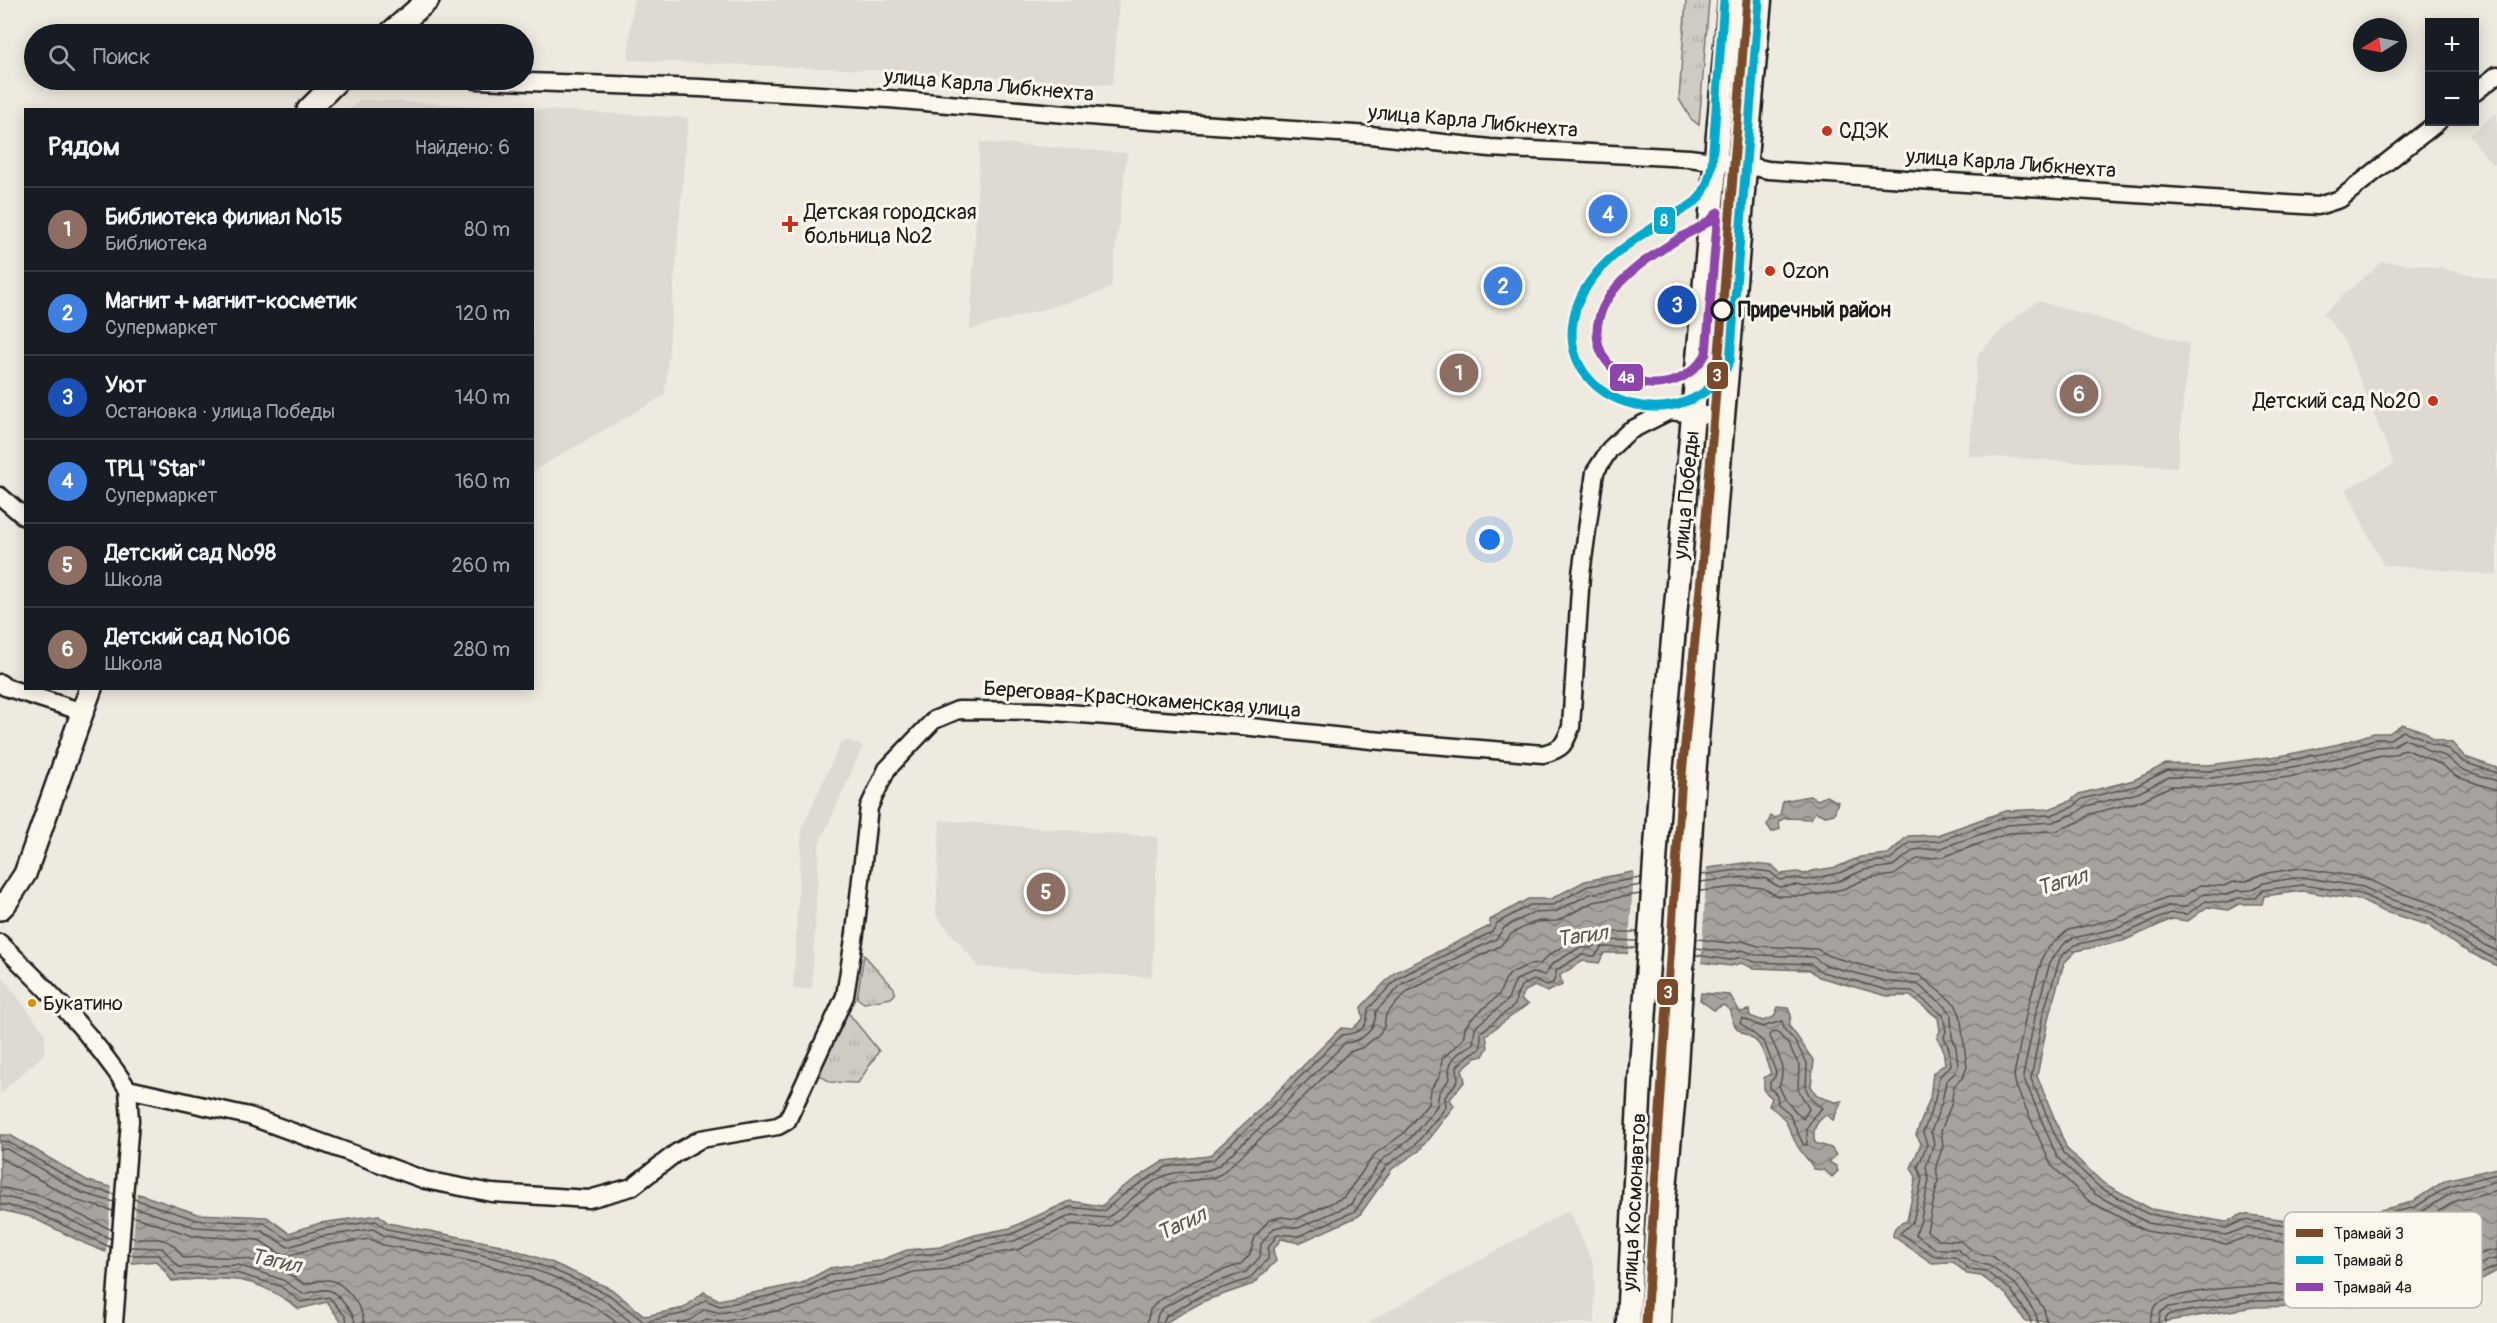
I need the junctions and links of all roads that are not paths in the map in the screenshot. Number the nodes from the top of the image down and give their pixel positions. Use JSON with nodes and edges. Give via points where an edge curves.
{"nodes":[{"id":1,"x":428,"y":0,"type":"edge"},
{"id":2,"x":1730,"y":0,"type":"edge"},
{"id":3,"x":1760,"y":0,"type":"edge"},
{"id":4,"x":400,"y":24,"type":"edge"},
{"id":5,"x":2497,"y":75,"type":"edge"},
{"id":6,"x":534,"y":82,"type":"edge"},
{"id":7,"x":328,"y":90,"type":"edge"},
{"id":8,"x":2479,"y":90,"type":"edge"},
{"id":9,"x":310,"y":108,"type":"edge"},
{"id":10,"x":2433,"y":126,"type":"edge"},
{"id":11,"x":1714,"y":161,"type":"junction"},
{"id":12,"x":1745,"y":165,"type":"junction"},
{"id":13,"x":1693,"y":413,"type":"junction"},
{"id":14,"x":1723,"y":417,"type":"junction"},
{"id":15,"x":0,"y":496,"type":"edge"},
{"id":16,"x":24,"y":516,"type":"edge"},
{"id":17,"x":0,"y":683,"type":"edge"},
{"id":18,"x":90,"y":690,"type":"edge"},
{"id":19,"x":83,"y":712,"type":"junction"},
{"id":20,"x":0,"y":909,"type":"edge"},
{"id":21,"x":0,"y":943,"type":"edge"},
{"id":22,"x":1640,"y":1081,"type":"joint"},
{"id":23,"x":1675,"y":1083,"type":"joint"},
{"id":24,"x":128,"y":1089,"type":"junction"},
{"id":25,"x":114,"y":1315,"type":"edge"},
{"id":26,"x":1628,"y":1323,"type":"edge"},
{"id":27,"x":1659,"y":1323,"type":"edge"}],
"edges":[{"from":1,"to":4,"type":"street"},
{"from":2,"to":11,"type":"main road","name":"улица Победы"},
{"from":3,"to":12,"type":"main road","name":"улица Победы"},
{"from":5,"to":8,"type":"street"},
{"from":6,"to":11,"type":"street","name":"улица Карла Либкнехта","via":[[889,99],[1370,135],[1490,148]]},
{"from":7,"to":9,"type":"street"},
{"from":10,"to":12,"type":"street","name":"улица Карла Либкнехта","via":[[2340,199],[2318,206],[1768,170]]},
{"from":11,"to":12,"type":"street","name":"улица Карла Либкнехта"},
{"from":11,"to":13,"type":"main road","name":"улица Победы"},
{"from":12,"to":14,"type":"main road","name":"улица Победы"},
{"from":13,"to":14,"type":"street"},
{"from":13,"to":22,"type":"main road","name":"улица Победы","via":[[1661,774]]},
{"from":13,"to":24,"type":"street","name":"Береговая-Краснокаменская улица","via":[[1670,411],[1629,430],[1595,472],[1581,574],[1571,727],[1566,742],[1558,750],[1543,754],[1040,711],[958,710],[934,720],[887,769],[869,807],[845,996],[787,1121],[778,1126],[701,1139],[632,1187],[589,1199],[480,1191],[425,1180],[249,1116]]},
{"from":14,"to":23,"type":"main road","name":"улица Победы","via":[[1694,776]]},
{"from":15,"to":16,"type":"street"},
{"from":17,"to":19,"type":"street"},
{"from":18,"to":19,"type":"street"},
{"from":19,"to":20,"type":"street","via":[[25,874]]},
{"from":21,"to":24,"type":"street","via":[[73,1020]]},
{"from":22,"to":26,"type":"main road","name":"улица Космонавтов"},
{"from":23,"to":27,"type":"main road","name":"улица Космонавтов","via":[[1664,1199]]},
{"from":24,"to":25,"type":"street","via":[[129,1143]]}]}
